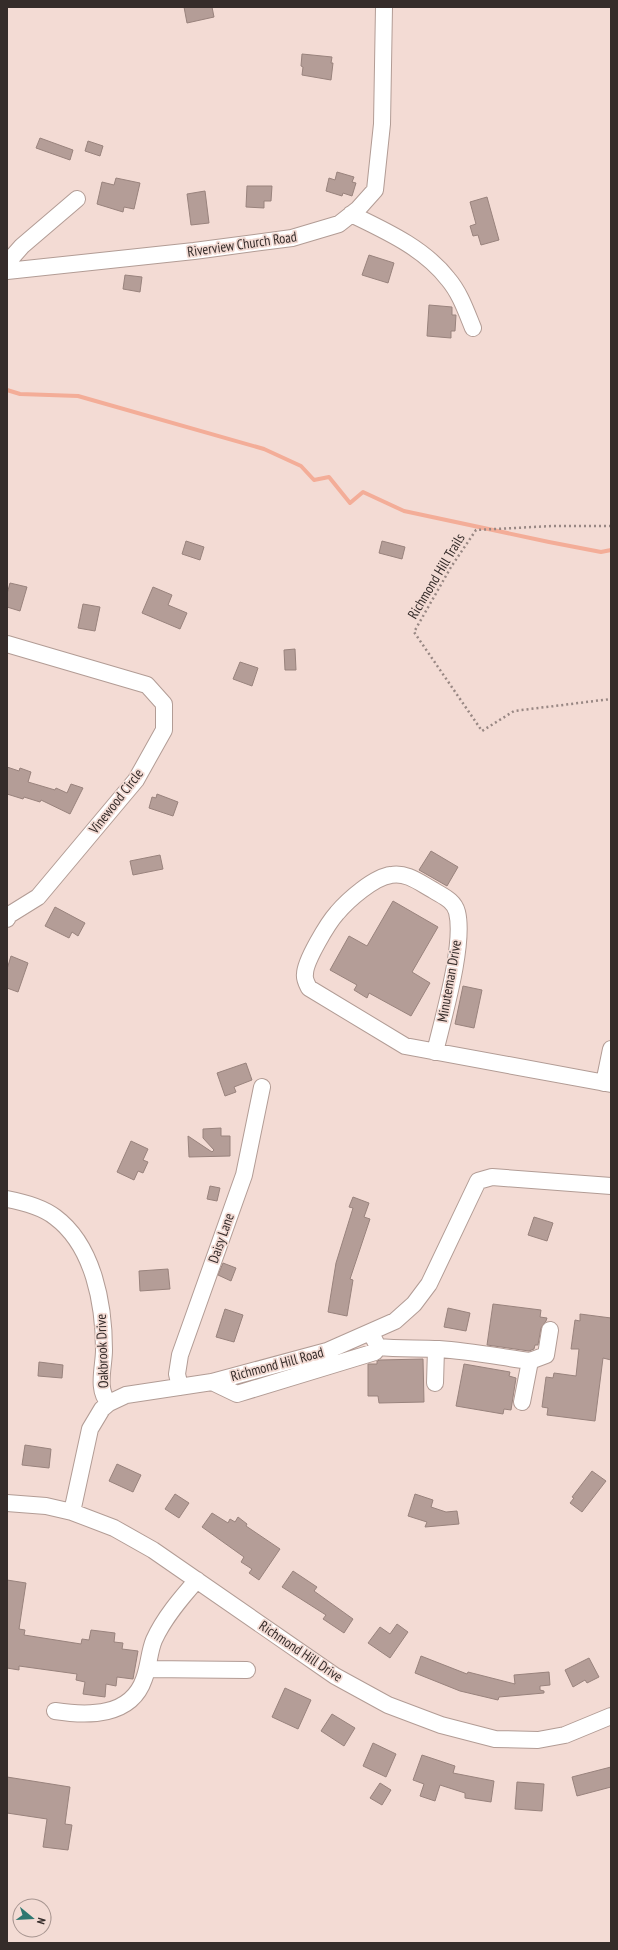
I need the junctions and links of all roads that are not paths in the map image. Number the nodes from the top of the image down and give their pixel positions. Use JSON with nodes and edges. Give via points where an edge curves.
{"nodes":[{"id":1,"x":384,"y":7,"type":"edge"},
{"id":2,"x":77,"y":199,"type":"dead end"},
{"id":3,"x":352,"y":214,"type":"junction"},
{"id":4,"x":7,"y":263,"type":"edge"},
{"id":5,"x":7,"y":271,"type":"edge"},
{"id":6,"x":473,"y":328,"type":"dead end"},
{"id":7,"x":7,"y":644,"type":"edge"},
{"id":8,"x":8,"y":916,"type":"edge"},
{"id":9,"x":611,"y":1049,"type":"edge"},
{"id":10,"x":435,"y":1052,"type":"junction"},
{"id":11,"x":608,"y":1083,"type":"edge"},
{"id":12,"x":262,"y":1087,"type":"dead end"},
{"id":13,"x":611,"y":1186,"type":"edge"},
{"id":14,"x":7,"y":1199,"type":"edge"},
{"id":15,"x":550,"y":1330,"type":"dead end"},
{"id":16,"x":374,"y":1340,"type":"junction"},
{"id":17,"x":436,"y":1349,"type":"junction"},
{"id":18,"x":530,"y":1361,"type":"junction"},
{"id":19,"x":434,"y":1383,"type":"dead end"},
{"id":20,"x":180,"y":1387,"type":"junction"},
{"id":21,"x":522,"y":1402,"type":"dead end"},
{"id":22,"x":109,"y":1403,"type":"junction"},
{"id":23,"x":7,"y":1503,"type":"edge"},
{"id":24,"x":72,"y":1512,"type":"junction"},
{"id":25,"x":196,"y":1580,"type":"junction"},
{"id":26,"x":147,"y":1669,"type":"junction"},
{"id":27,"x":247,"y":1670,"type":"dead end"},
{"id":28,"x":55,"y":1711,"type":"dead end"},
{"id":29,"x":610,"y":1717,"type":"edge"}],
"edges":[{"from":1,"to":3,"type":"street","name":"Riverview Church Road","via":[[382,124],[375,190]]},
{"from":2,"to":4,"type":"street","via":[[22,246]]},
{"from":3,"to":5,"type":"street","name":"Riverview Church Road","via":[[339,224],[292,238]]},
{"from":3,"to":6,"type":"street","via":[[413,246],[428,259],[448,278],[462,300]]},
{"from":7,"to":8,"type":"street","name":"Vinewood Circle","via":[[147,685],[164,704],[164,730],[136,780],[38,897]]},
{"from":9,"to":11,"type":"street"},
{"from":10,"to":10,"type":"street","name":"Minuteman Drive","via":[[405,1046],[319,995],[309,988],[306,982],[305,974],[310,957],[337,913],[381,878],[398,874],[414,879],[450,900],[457,911],[456,958]]},
{"from":10,"to":11,"type":"street","name":"Minuteman Drive"},
{"from":12,"to":20,"type":"street","name":"Daisy Lane","via":[[244,1175],[180,1355],[177,1374]]},
{"from":13,"to":16,"type":"street","name":"Richmond Hill Road","via":[[492,1177],[478,1181],[429,1284],[414,1304]]},
{"from":14,"to":22,"type":"street","name":"Oakbrook Drive","via":[[30,1205],[54,1216],[70,1231],[86,1256],[101,1311],[104,1351],[102,1389],[103,1396]]},
{"from":15,"to":18,"type":"street","via":[[546,1355]]},
{"from":16,"to":17,"type":"street","via":[[396,1349]]},
{"from":16,"to":20,"type":"street","name":"Richmond Hill Road","via":[[327,1350],[212,1382]]},
{"from":17,"to":18,"type":"street"},
{"from":17,"to":19,"type":"street"},
{"from":18,"to":21,"type":"street"},
{"from":20,"to":22,"type":"street","name":"Richmond Hill Road","via":[[126,1395]]},
{"from":22,"to":24,"type":"street","name":"Richmond Hill Road","via":[[96,1417],[90,1429]]},
{"from":23,"to":24,"type":"street","name":"Richmond Hill Drive","via":[[46,1506]]},
{"from":24,"to":25,"type":"street","name":"Richmond Hill Drive","via":[[114,1528],[153,1550]]},
{"from":25,"to":26,"type":"street","via":[[154,1639]]},
{"from":25,"to":29,"type":"street","name":"Richmond Hill Drive","via":[[334,1676],[388,1705],[441,1725],[495,1739],[538,1740],[565,1735]]},
{"from":26,"to":27,"type":"street"},
{"from":26,"to":28,"type":"street","via":[[141,1687],[116,1708],[98,1714]]}]}
